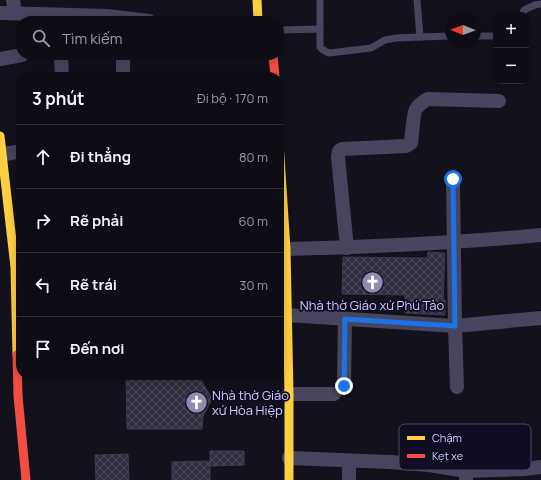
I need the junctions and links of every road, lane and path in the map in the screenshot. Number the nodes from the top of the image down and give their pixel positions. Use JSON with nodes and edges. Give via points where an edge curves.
{"nodes":[{"id":1,"x":257,"y":0,"type":"edge"},
{"id":2,"x":320,"y":0,"type":"edge"},
{"id":3,"x":417,"y":0,"type":"edge"},
{"id":4,"x":541,"y":4,"type":"edge"},
{"id":5,"x":14,"y":7,"type":"edge"},
{"id":6,"x":523,"y":12,"type":"edge"},
{"id":7,"x":0,"y":13,"type":"edge"},
{"id":8,"x":52,"y":16,"type":"edge"},
{"id":9,"x":258,"y":16,"type":"edge"},
{"id":10,"x":320,"y":29,"type":"junction"},
{"id":11,"x":284,"y":30,"type":"edge"},
{"id":12,"x":420,"y":36,"type":"junction"},
{"id":13,"x":445,"y":36,"type":"edge"},
{"id":14,"x":481,"y":36,"type":"edge"},
{"id":15,"x":493,"y":36,"type":"edge"},
{"id":16,"x":16,"y":56,"type":"edge"},
{"id":17,"x":0,"y":59,"type":"edge"},
{"id":18,"x":61,"y":60,"type":"edge"},
{"id":19,"x":123,"y":60,"type":"edge"},
{"id":20,"x":273,"y":60,"type":"edge"},
{"id":21,"x":62,"y":72,"type":"edge"},
{"id":22,"x":123,"y":72,"type":"edge"},
{"id":23,"x":275,"y":72,"type":"edge"},
{"id":24,"x":500,"y":101,"type":"dead end"},
{"id":25,"x":0,"y":136,"type":"edge"},
{"id":26,"x":16,"y":152,"type":"edge"},
{"id":27,"x":1,"y":155,"type":"edge"},
{"id":28,"x":453,"y":179,"type":"dead end"},
{"id":29,"x":541,"y":235,"type":"edge"},
{"id":30,"x":454,"y":241,"type":"junction"},
{"id":31,"x":347,"y":248,"type":"junction"},
{"id":32,"x":284,"y":250,"type":"edge"},
{"id":33,"x":284,"y":256,"type":"edge"},
{"id":34,"x":16,"y":310,"type":"edge"},
{"id":35,"x":287,"y":315,"type":"junction"},
{"id":36,"x":541,"y":318,"type":"edge"},
{"id":37,"x":345,"y":319,"type":"junction"},
{"id":38,"x":455,"y":326,"type":"junction"},
{"id":39,"x":18,"y":380,"type":"edge"},
{"id":40,"x":457,"y":387,"type":"dead end"},
{"id":41,"x":289,"y":394,"type":"junction"},
{"id":42,"x":289,"y":458,"type":"junction"},
{"id":43,"x":349,"y":461,"type":"junction"},
{"id":44,"x":399,"y":463,"type":"edge"},
{"id":45,"x":541,"y":467,"type":"edge"},
{"id":46,"x":531,"y":468,"type":"edge"},
{"id":47,"x":448,"y":470,"type":"edge"},
{"id":48,"x":514,"y":470,"type":"edge"},
{"id":49,"x":466,"y":475,"type":"edge"},
{"id":50,"x":26,"y":480,"type":"edge"},
{"id":51,"x":290,"y":480,"type":"edge"},
{"id":52,"x":349,"y":480,"type":"edge"}],
"edges":[{"from":1,"to":9,"type":"main road"},
{"from":2,"to":10,"type":"lane"},
{"from":3,"to":12,"type":"lane"},
{"from":4,"to":6,"type":"lane"},
{"from":5,"to":7,"type":"street"},
{"from":5,"to":8,"type":"street"},
{"from":10,"to":11,"type":"lane"},
{"from":10,"to":12,"type":"lane","via":[[320,47],[329,53],[371,48],[385,40]]},
{"from":12,"to":13,"type":"lane"},
{"from":14,"to":15,"type":"lane"},
{"from":16,"to":17,"type":"street"},
{"from":18,"to":21,"type":"street"},
{"from":19,"to":22,"type":"street"},
{"from":20,"to":23,"type":"main road"},
{"from":24,"to":31,"type":"street","via":[[428,100],[415,110],[411,143],[406,146],[339,151]]},
{"from":25,"to":27,"type":"main road"},
{"from":26,"to":27,"type":"street"},
{"from":27,"to":34,"type":"main road","via":[[15,267]]},
{"from":28,"to":30,"type":"street"},
{"from":29,"to":30,"type":"street"},
{"from":30,"to":31,"type":"street"},
{"from":30,"to":38,"type":"street"},
{"from":31,"to":32,"type":"street"},
{"from":33,"to":35,"type":"main road"},
{"from":35,"to":37,"type":"street"},
{"from":35,"to":41,"type":"main road"},
{"from":36,"to":38,"type":"street"},
{"from":37,"to":38,"type":"street"},
{"from":37,"to":41,"type":"street","via":[[339,390]]},
{"from":38,"to":40,"type":"street"},
{"from":39,"to":50,"type":"main road"},
{"from":41,"to":42,"type":"main road"},
{"from":42,"to":43,"type":"street"},
{"from":42,"to":51,"type":"main road"},
{"from":43,"to":44,"type":"street"},
{"from":43,"to":52,"type":"street"},
{"from":45,"to":46,"type":"street"},
{"from":47,"to":49,"type":"street"},
{"from":48,"to":49,"type":"street"}]}
